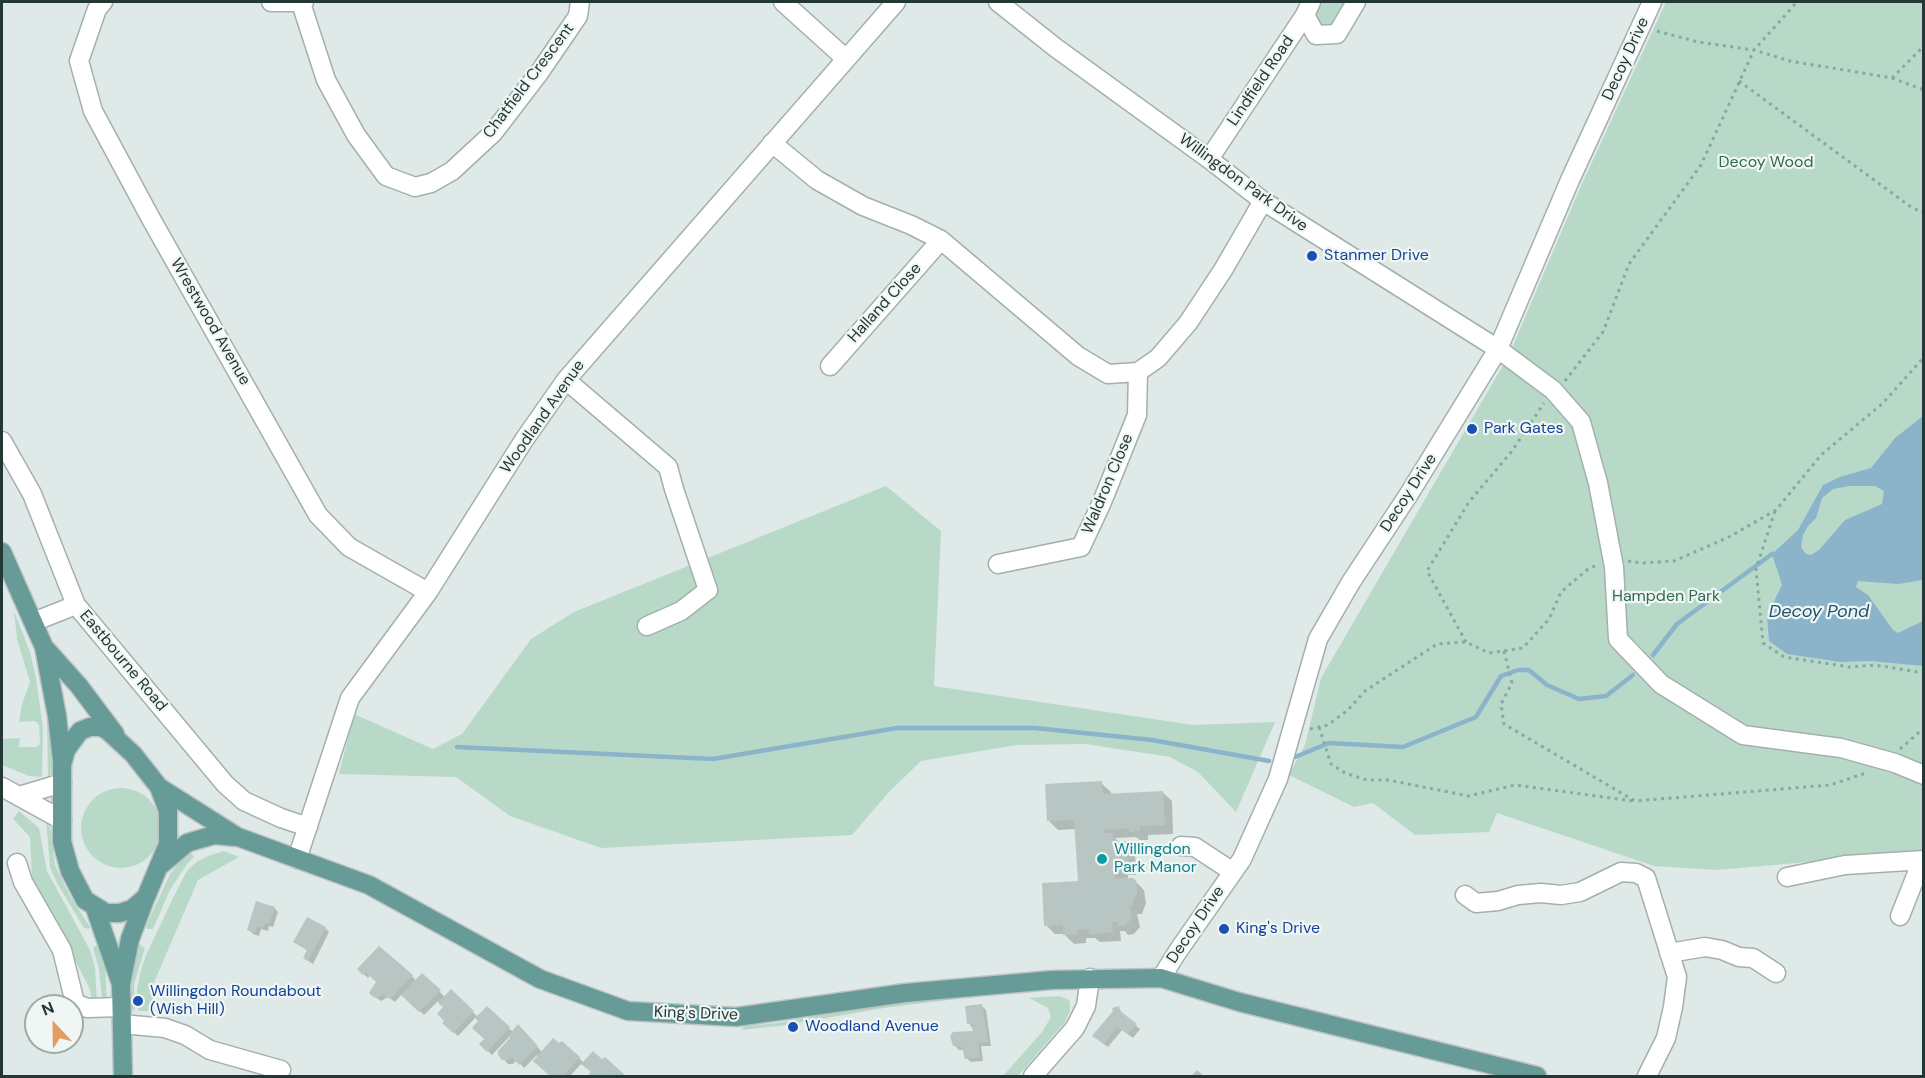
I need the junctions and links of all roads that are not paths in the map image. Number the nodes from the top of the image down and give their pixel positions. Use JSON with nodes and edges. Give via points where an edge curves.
{"nodes":[{"id":1,"x":103,"y":2,"type":"edge"},
{"id":2,"x":271,"y":2,"type":"edge"},
{"id":3,"x":303,"y":2,"type":"edge"},
{"id":4,"x":580,"y":2,"type":"edge"},
{"id":5,"x":783,"y":2,"type":"edge"},
{"id":6,"x":896,"y":2,"type":"edge"},
{"id":7,"x":998,"y":2,"type":"edge"},
{"id":8,"x":1356,"y":2,"type":"edge"},
{"id":9,"x":1652,"y":2,"type":"edge"},
{"id":10,"x":1308,"y":8,"type":"edge"},
{"id":11,"x":845,"y":58,"type":"junction"},
{"id":12,"x":771,"y":142,"type":"junction"},
{"id":13,"x":1209,"y":159,"type":"junction"},
{"id":14,"x":1263,"y":201,"type":"junction"},
{"id":15,"x":941,"y":240,"type":"junction"},
{"id":16,"x":1498,"y":349,"type":"junction"},
{"id":17,"x":830,"y":366,"type":"dead end"},
{"id":18,"x":1138,"y":372,"type":"junction"},
{"id":19,"x":566,"y":380,"type":"junction"},
{"id":20,"x":2,"y":441,"type":"edge"},
{"id":21,"x":2,"y":552,"type":"edge"},
{"id":22,"x":998,"y":564,"type":"dead end"},
{"id":23,"x":428,"y":592,"type":"junction"},
{"id":24,"x":75,"y":605,"type":"junction"},
{"id":25,"x":33,"y":622,"type":"junction"},
{"id":26,"x":647,"y":626,"type":"dead end"},
{"id":27,"x":44,"y":647,"type":"junction"},
{"id":28,"x":117,"y":737,"type":"junction"},
{"id":29,"x":62,"y":774,"type":"junction"},
{"id":30,"x":1923,"y":774,"type":"edge"},
{"id":31,"x":2,"y":787,"type":"edge"},
{"id":32,"x":159,"y":787,"type":"junction"},
{"id":33,"x":19,"y":796,"type":"junction"},
{"id":34,"x":62,"y":820,"type":"junction"},
{"id":35,"x":308,"y":827,"type":"junction"},
{"id":36,"x":238,"y":837,"type":"junction"},
{"id":37,"x":1181,"y":846,"type":"dead end"},
{"id":38,"x":297,"y":858,"type":"junction"},
{"id":39,"x":1920,"y":860,"type":"edge"},
{"id":40,"x":17,"y":863,"type":"dead end"},
{"id":41,"x":160,"y":866,"type":"junction"},
{"id":42,"x":1233,"y":872,"type":"junction"},
{"id":43,"x":1787,"y":877,"type":"dead end"},
{"id":44,"x":1465,"y":895,"type":"dead end"},
{"id":45,"x":146,"y":897,"type":"junction"},
{"id":46,"x":95,"y":908,"type":"junction"},
{"id":47,"x":1900,"y":916,"type":"dead end"},
{"id":48,"x":1669,"y":953,"type":"junction"},
{"id":49,"x":1776,"y":973,"type":"dead end"},
{"id":50,"x":1090,"y":978,"type":"junction"},
{"id":51,"x":1161,"y":978,"type":"junction"},
{"id":52,"x":121,"y":984,"type":"junction"},
{"id":53,"x":122,"y":1016,"type":"junction"},
{"id":54,"x":280,"y":1070,"type":"dead end"},
{"id":55,"x":123,"y":1077,"type":"edge"},
{"id":56,"x":1034,"y":1077,"type":"edge"},
{"id":57,"x":1537,"y":1077,"type":"edge"},
{"id":58,"x":1647,"y":1077,"type":"edge"}],
"edges":[{"from":1,"to":23,"type":"street","name":"Wrestwood Avenue","via":[[79,60],[93,111],[150,217],[318,515],[349,547]]},
{"from":2,"to":3,"type":"street"},
{"from":3,"to":4,"type":"street","name":"Chatfield Crescent","via":[[326,80],[356,135],[386,176],[416,187],[452,171],[493,133],[578,16]]},
{"from":5,"to":11,"type":"street"},
{"from":6,"to":11,"type":"street","name":"Woodland Avenue"},
{"from":7,"to":13,"type":"street","name":"Willingdon Park Drive"},
{"from":8,"to":10,"type":"street","via":[[1337,34],[1316,35]]},
{"from":9,"to":16,"type":"street","name":"Decoy Drive"},
{"from":10,"to":13,"type":"street","name":"Lindfield Road"},
{"from":11,"to":12,"type":"street","name":"Woodland Avenue"},
{"from":12,"to":15,"type":"street","via":[[818,180],[863,206]]},
{"from":12,"to":19,"type":"street","name":"Woodland Avenue"},
{"from":13,"to":14,"type":"street","name":"Willingdon Park Drive"},
{"from":14,"to":16,"type":"street","name":"Willingdon Park Drive"},
{"from":14,"to":18,"type":"street","via":[[1188,323],[1158,358]]},
{"from":15,"to":17,"type":"street","name":"Halland Close"},
{"from":15,"to":18,"type":"street","via":[[1078,356],[1108,374]]},
{"from":16,"to":30,"type":"street","name":"Willingdon Park Drive","via":[[1553,390],[1581,422],[1598,483],[1614,567],[1618,639],[1661,684],[1743,735],[1841,748]]},
{"from":16,"to":42,"type":"street","name":"Decoy Drive","via":[[1318,639],[1278,779]]},
{"from":18,"to":22,"type":"street","name":"Waldron Close","via":[[1137,416],[1081,547]]},
{"from":19,"to":23,"type":"street","name":"Woodland Avenue"},
{"from":19,"to":26,"type":"street","via":[[668,467],[708,590],[681,611]]},
{"from":20,"to":24,"type":"street","name":"Eastbourne Road","via":[[32,494]]},
{"from":21,"to":25,"type":"main road"},
{"from":23,"to":35,"type":"street","name":"Woodland Avenue","via":[[350,698]]},
{"from":24,"to":25,"type":"street"},
{"from":24,"to":35,"type":"street","name":"Eastbourne Road","via":[[225,784],[244,801]]},
{"from":25,"to":27,"type":"main road"},
{"from":27,"to":28,"type":"main road"},
{"from":27,"to":29,"type":"main road","via":[[57,716]]},
{"from":28,"to":29,"type":"main road","via":[[101,727],[80,731],[66,750]]},
{"from":28,"to":32,"type":"main road"},
{"from":29,"to":33,"type":"street"},
{"from":29,"to":34,"type":"main road"},
{"from":31,"to":33,"type":"street"},
{"from":32,"to":36,"type":"main road","name":"King's Drive"},
{"from":32,"to":41,"type":"main road","via":[[169,825],[168,844]]},
{"from":33,"to":34,"type":"street"},
{"from":34,"to":46,"type":"main road","via":[[64,857],[85,900]]},
{"from":35,"to":38,"type":"street","name":"Woodland Avenue"},
{"from":36,"to":38,"type":"main road","name":"King's Drive"},
{"from":36,"to":41,"type":"main road","name":"King's Drive","via":[[214,836],[187,843]]},
{"from":37,"to":42,"type":"street","via":[[1195,847]]},
{"from":38,"to":50,"type":"main road","name":"King's Drive","via":[[369,885],[540,979],[628,1011],[736,1017],[905,993]]},
{"from":39,"to":43,"type":"street","via":[[1845,865]]},
{"from":39,"to":47,"type":"street"},
{"from":40,"to":53,"type":"street","via":[[23,882],[62,950],[75,1003]]},
{"from":41,"to":45,"type":"main road"},
{"from":42,"to":51,"type":"street","name":"Decoy Drive"},
{"from":44,"to":48,"type":"street","via":[[1476,903],[1541,892],[1561,896],[1580,892],[1621,872],[1636,873],[1646,878]]},
{"from":45,"to":46,"type":"main road","via":[[120,914]]},
{"from":45,"to":52,"type":"main road","via":[[130,939]]},
{"from":46,"to":52,"type":"main road"},
{"from":48,"to":49,"type":"street","via":[[1705,947],[1722,950],[1739,957],[1753,957]]},
{"from":48,"to":58,"type":"street","via":[[1677,977],[1673,1007],[1666,1038]]},
{"from":50,"to":51,"type":"main road","name":"King's Drive"},
{"from":50,"to":56,"type":"street","via":[[1086,1006],[1076,1028]]},
{"from":51,"to":57,"type":"main road","name":"King's Drive","via":[[1239,1002]]},
{"from":52,"to":53,"type":"main road"},
{"from":53,"to":54,"type":"street","via":[[184,1035],[210,1050]]},
{"from":53,"to":55,"type":"main road"}]}
